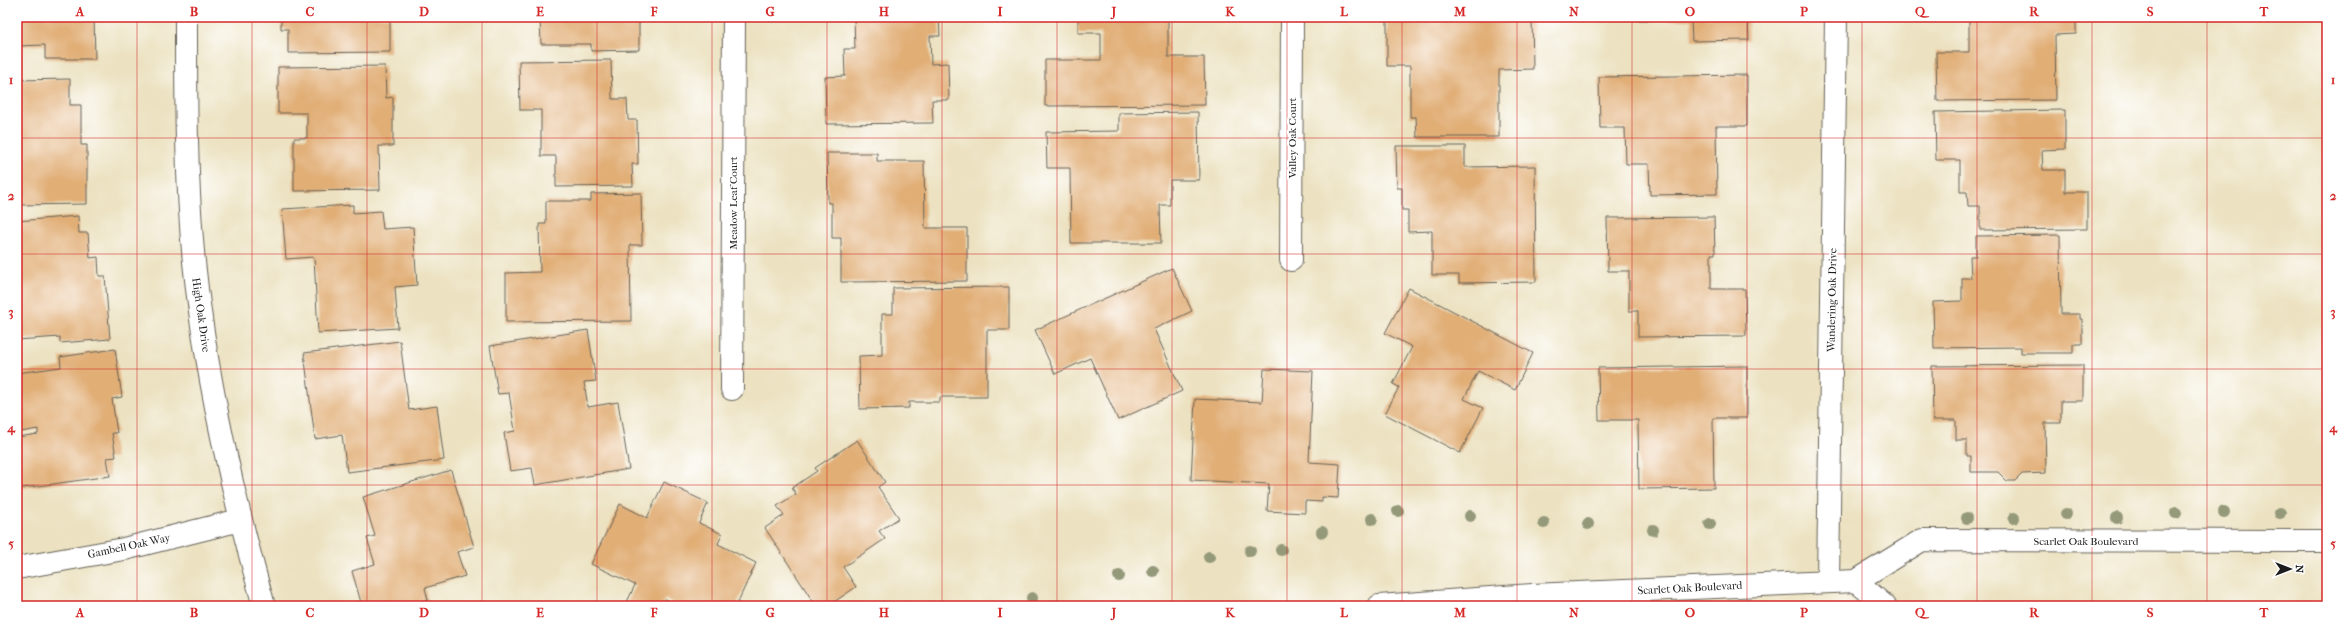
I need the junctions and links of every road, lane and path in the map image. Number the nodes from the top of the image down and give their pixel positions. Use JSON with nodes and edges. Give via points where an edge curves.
{"nodes":[{"id":1,"x":186,"y":17,"type":"edge"},
{"id":2,"x":734,"y":17,"type":"edge"},
{"id":3,"x":1292,"y":17,"type":"edge"},
{"id":4,"x":1836,"y":17,"type":"edge"},
{"id":5,"x":1291,"y":260,"type":"dead end"},
{"id":6,"x":732,"y":389,"type":"dead end"},
{"id":7,"x":240,"y":520,"type":"junction"},
{"id":8,"x":2327,"y":541,"type":"edge"},
{"id":9,"x":17,"y":568,"type":"edge"},
{"id":10,"x":1856,"y":581,"type":"junction"},
{"id":11,"x":1828,"y":582,"type":"junction"},
{"id":12,"x":264,"y":606,"type":"edge"},
{"id":13,"x":1379,"y":606,"type":"edge"},
{"id":14,"x":1885,"y":606,"type":"edge"}],
"edges":[{"from":1,"to":7,"type":"street","name":"High Oak Drive","via":[[186,138],[194,262],[211,384]]},
{"from":2,"to":6,"type":"street","name":"Meadow Leaf Court"},
{"from":3,"to":5,"type":"street","name":"Valley Oak Court"},
{"from":4,"to":11,"type":"street","name":"Wandering Oak Drive"},
{"from":7,"to":9,"type":"street","name":"Gambell Oak Way","via":[[124,549]]},
{"from":7,"to":12,"type":"street","name":"High Oak Drive"},
{"from":8,"to":10,"type":"street","name":"Scarlet Oak Boulevard","via":[[1922,540]]},
{"from":10,"to":11,"type":"street","name":"Scarlet Oak Boulevard"},
{"from":10,"to":14,"type":"street"},
{"from":11,"to":13,"type":"street","name":"Scarlet Oak Boulevard","via":[[1532,595]]}]}
